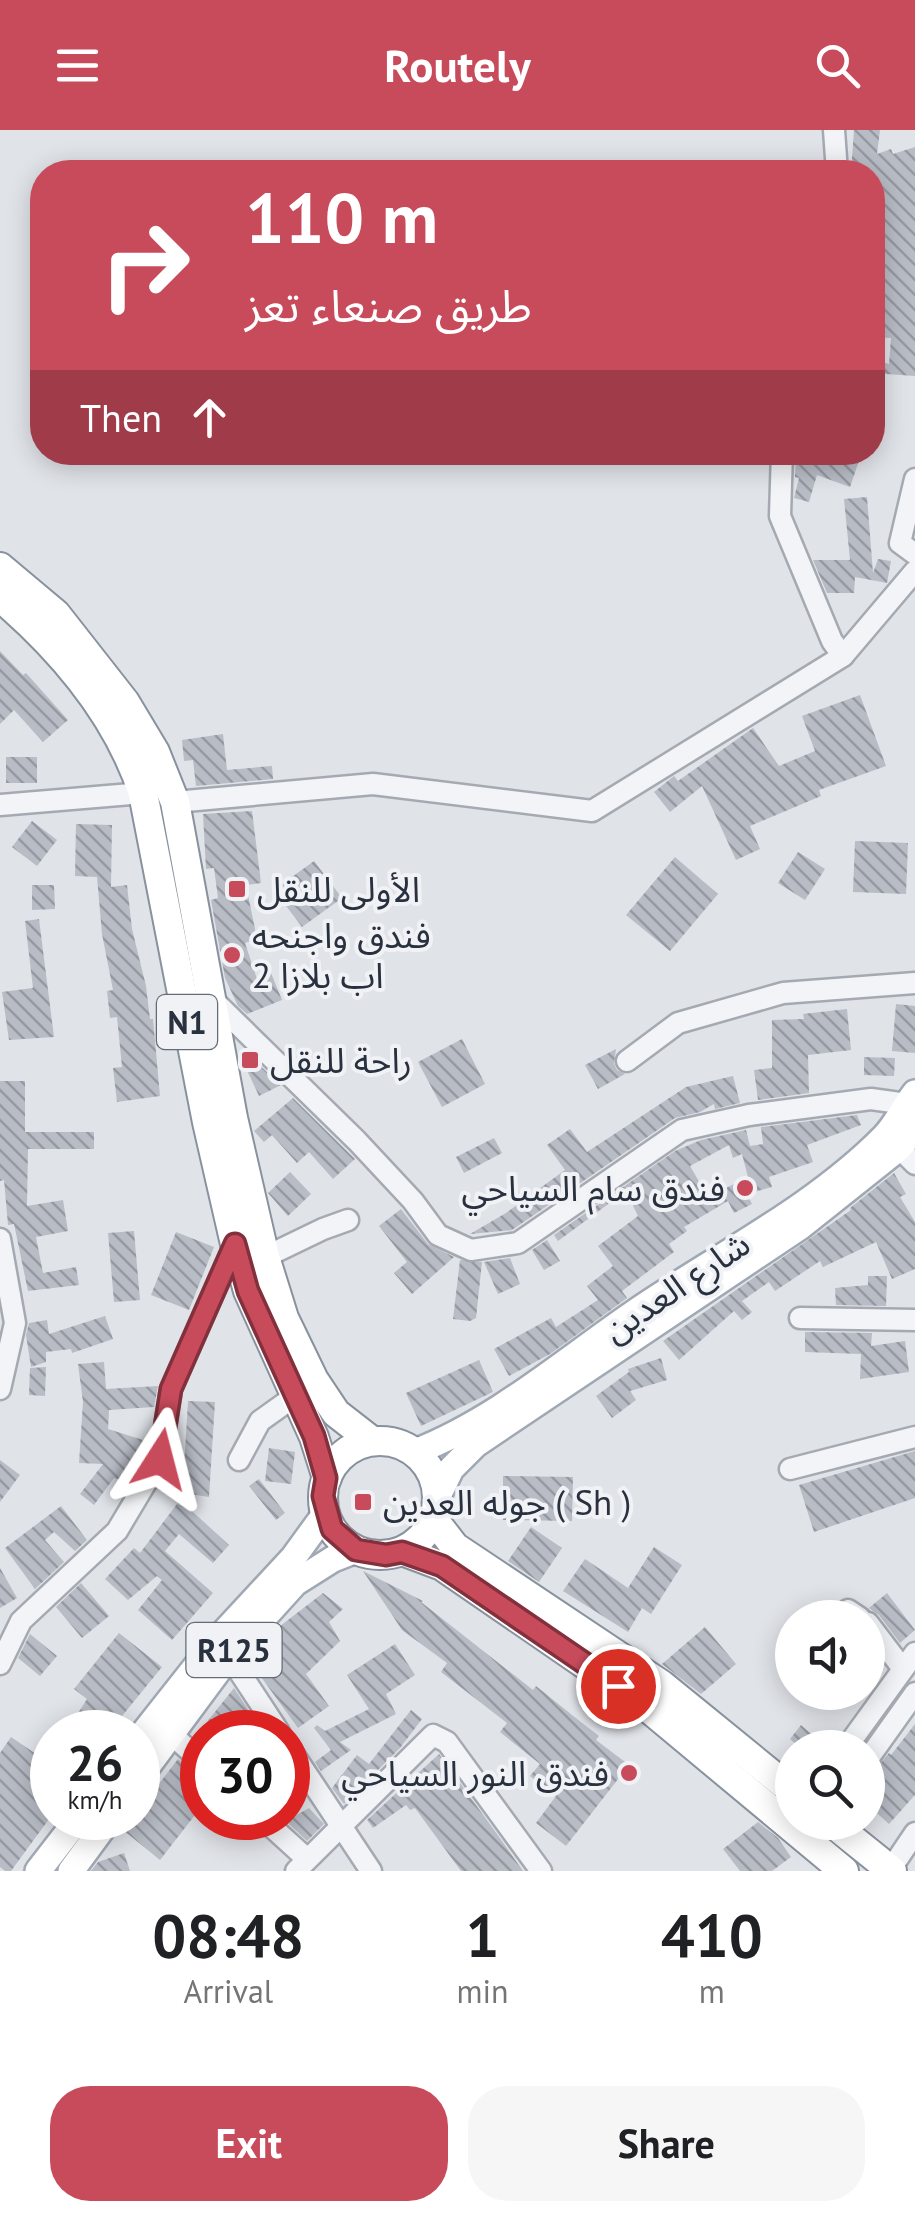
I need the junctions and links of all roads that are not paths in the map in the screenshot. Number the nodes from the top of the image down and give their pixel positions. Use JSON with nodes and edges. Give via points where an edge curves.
{"nodes":[{"id":1,"x":834,"y":130,"type":"edge"},
{"id":2,"x":836,"y":160,"type":"edge"},
{"id":3,"x":782,"y":465,"type":"edge"},
{"id":4,"x":915,"y":479,"type":"edge"},
{"id":5,"x":915,"y":554,"type":"edge"},
{"id":6,"x":0,"y":567,"type":"edge"},
{"id":7,"x":915,"y":572,"type":"edge"},
{"id":8,"x":0,"y":597,"type":"edge"},
{"id":9,"x":843,"y":656,"type":"junction"},
{"id":10,"x":143,"y":793,"type":"junction"},
{"id":11,"x":175,"y":802,"type":"junction"},
{"id":12,"x":0,"y":806,"type":"edge"},
{"id":13,"x":915,"y":983,"type":"edge"},
{"id":14,"x":212,"y":999,"type":"junction"},
{"id":15,"x":627,"y":1061,"type":"dead end"},
{"id":16,"x":910,"y":1128,"type":"edge"},
{"id":17,"x":348,"y":1220,"type":"dead end"},
{"id":18,"x":0,"y":1238,"type":"edge"},
{"id":19,"x":235,"y":1244,"type":"junction"},
{"id":20,"x":265,"y":1257,"type":"junction"},
{"id":21,"x":800,"y":1318,"type":"dead end"},
{"id":22,"x":915,"y":1320,"type":"edge"},
{"id":23,"x":0,"y":1389,"type":"edge"},
{"id":24,"x":295,"y":1396,"type":"junction"},
{"id":25,"x":915,"y":1438,"type":"edge"},
{"id":26,"x":372,"y":1441,"type":"junction"},
{"id":27,"x":416,"y":1452,"type":"junction"},
{"id":28,"x":239,"y":1460,"type":"dead end"},
{"id":29,"x":790,"y":1469,"type":"dead end"},
{"id":30,"x":326,"y":1478,"type":"junction"},
{"id":31,"x":436,"y":1508,"type":"junction"},
{"id":32,"x":325,"y":1514,"type":"junction"},
{"id":33,"x":356,"y":1550,"type":"junction"},
{"id":34,"x":402,"y":1552,"type":"junction"},
{"id":35,"x":22,"y":1621,"type":"junction"},
{"id":36,"x":0,"y":1630,"type":"edge"},
{"id":37,"x":885,"y":1639,"type":"edge"},
{"id":38,"x":229,"y":1656,"type":"junction"},
{"id":39,"x":909,"y":1661,"type":"edge"},
{"id":40,"x":0,"y":1664,"type":"edge"},
{"id":41,"x":914,"y":1695,"type":"edge"},
{"id":42,"x":265,"y":1710,"type":"edge"},
{"id":43,"x":160,"y":1712,"type":"edge"},
{"id":44,"x":859,"y":1730,"type":"edge"},
{"id":45,"x":170,"y":1733,"type":"junction"},
{"id":46,"x":885,"y":1735,"type":"edge"},
{"id":47,"x":180,"y":1742,"type":"edge"},
{"id":48,"x":160,"y":1747,"type":"edge"},
{"id":49,"x":775,"y":1777,"type":"edge"},
{"id":50,"x":310,"y":1780,"type":"edge"},
{"id":51,"x":775,"y":1806,"type":"edge"},
{"id":52,"x":340,"y":1827,"type":"junction"},
{"id":53,"x":915,"y":1833,"type":"edge"},
{"id":54,"x":62,"y":1840,"type":"edge"},
{"id":55,"x":94,"y":1840,"type":"edge"},
{"id":56,"x":281,"y":1840,"type":"edge"},
{"id":57,"x":814,"y":1840,"type":"edge"},
{"id":58,"x":854,"y":1840,"type":"edge"},
{"id":59,"x":302,"y":1865,"type":"edge"},
{"id":60,"x":891,"y":1870,"type":"edge"},
{"id":61,"x":38,"y":1871,"type":"edge"},
{"id":62,"x":72,"y":1871,"type":"edge"},
{"id":63,"x":371,"y":1871,"type":"edge"},
{"id":64,"x":541,"y":1871,"type":"edge"},
{"id":65,"x":844,"y":1871,"type":"edge"}],
"edges":[{"from":1,"to":2,"type":"street"},
{"from":3,"to":9,"type":"street","via":[[780,516]]},
{"from":4,"to":5,"type":"street","via":[[900,543]]},
{"from":6,"to":11,"type":"highway","number":"N1","via":[[56,614],[124,702]]},
{"from":7,"to":9,"type":"street"},
{"from":8,"to":10,"type":"highway","number":"N1","via":[[74,669],[132,760]]},
{"from":9,"to":11,"type":"street","via":[[592,811],[373,784]]},
{"from":10,"to":12,"type":"street"},
{"from":10,"to":19,"type":"highway","number":"N1"},
{"from":11,"to":14,"type":"highway","number":"N1"},
{"from":13,"to":15,"type":"street","via":[[783,993],[678,1023]]},
{"from":14,"to":16,"type":"street","via":[[357,1141],[438,1234],[471,1250],[518,1243],[682,1130],[871,1100]]},
{"from":14,"to":20,"type":"highway","number":"N1"},
{"from":16,"to":27,"type":"main road","name":"شارع العدين","via":[[887,1134],[788,1212],[463,1431]]},
{"from":16,"to":31,"type":"main road","name":"شارع العدين","via":[[801,1226],[476,1444],[451,1468]]},
{"from":17,"to":20,"type":"street"},
{"from":18,"to":23,"type":"street","via":[[15,1323]]},
{"from":19,"to":24,"type":"highway","number":"N1","via":[[248,1291]]},
{"from":19,"to":35,"type":"street","via":[[171,1389],[160,1459],[117,1531]]},
{"from":20,"to":26,"type":"highway","number":"N1","via":[[314,1380],[336,1414]]},
{"from":21,"to":22,"type":"street"},
{"from":24,"to":28,"type":"street","via":[[260,1421]]},
{"from":24,"to":30,"type":"highway","number":"N1"},
{"from":25,"to":29,"type":"street"},
{"from":26,"to":27,"type":"highway"},
{"from":26,"to":30,"type":"highway","via":[[352,1448]]},
{"from":27,"to":31,"type":"highway","via":[[432,1471]]},
{"from":30,"to":32,"type":"highway"},
{"from":31,"to":34,"type":"highway","via":[[415,1544]]},
{"from":31,"to":49,"type":"highway","via":[[455,1547],[662,1685]]},
{"from":32,"to":33,"type":"highway"},
{"from":32,"to":43,"type":"main road","number":"R125"},
{"from":33,"to":34,"type":"highway"},
{"from":33,"to":38,"type":"main road","number":"R125","via":[[296,1583]]},
{"from":34,"to":51,"type":"highway","via":[[442,1566],[648,1706]]},
{"from":35,"to":36,"type":"street"},
{"from":35,"to":40,"type":"street"},
{"from":37,"to":39,"type":"street"},
{"from":38,"to":42,"type":"street"},
{"from":38,"to":45,"type":"main road","number":"R125"},
{"from":39,"to":44,"type":"street"},
{"from":41,"to":46,"type":"street"},
{"from":45,"to":47,"type":"street"},
{"from":45,"to":48,"type":"main road","number":"R125"},
{"from":50,"to":52,"type":"street"},
{"from":52,"to":59,"type":"street"},
{"from":52,"to":63,"type":"street"},
{"from":52,"to":64,"type":"street","via":[[433,1735],[446,1742]]},
{"from":53,"to":60,"type":"street"},
{"from":54,"to":61,"type":"main road"},
{"from":55,"to":62,"type":"main road"},
{"from":56,"to":59,"type":"street"},
{"from":57,"to":65,"type":"highway"},
{"from":58,"to":60,"type":"highway"}]}
